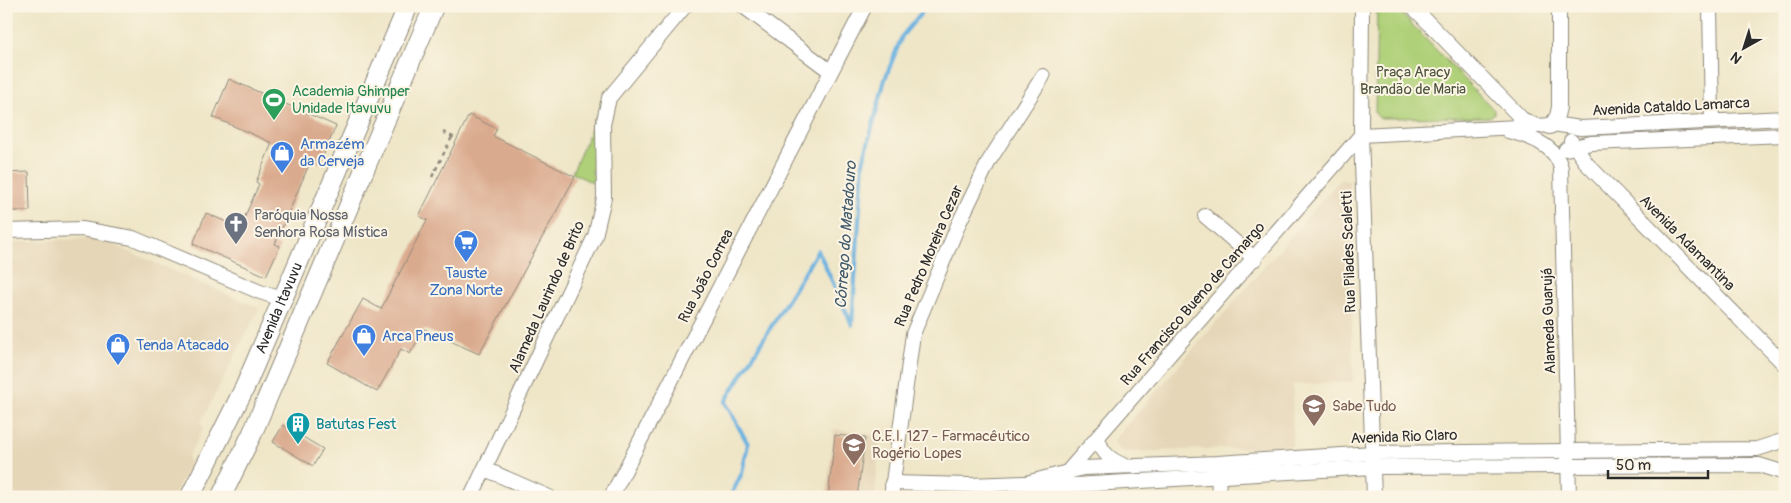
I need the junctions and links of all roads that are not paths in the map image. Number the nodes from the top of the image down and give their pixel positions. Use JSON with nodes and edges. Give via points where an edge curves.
{"nodes":[{"id":1,"x":408,"y":6,"type":"edge"},
{"id":2,"x":434,"y":6,"type":"edge"},
{"id":3,"x":685,"y":6,"type":"edge"},
{"id":4,"x":743,"y":6,"type":"edge"},
{"id":5,"x":864,"y":6,"type":"edge"},
{"id":6,"x":1362,"y":6,"type":"edge"},
{"id":7,"x":1412,"y":6,"type":"edge"},
{"id":8,"x":1560,"y":6,"type":"edge"},
{"id":9,"x":1710,"y":6,"type":"edge"},
{"id":10,"x":830,"y":71,"type":"junction"},
{"id":11,"x":1043,"y":76,"type":"dead end"},
{"id":12,"x":1785,"y":118,"type":"edge"},
{"id":13,"x":1712,"y":120,"type":"junction"},
{"id":14,"x":1550,"y":126,"type":"junction"},
{"id":15,"x":1495,"y":129,"type":"junction"},
{"id":16,"x":1361,"y":136,"type":"junction"},
{"id":17,"x":1785,"y":136,"type":"edge"},
{"id":18,"x":1564,"y":147,"type":"junction"},
{"id":19,"x":1328,"y":173,"type":"junction"},
{"id":20,"x":1362,"y":177,"type":"junction"},
{"id":21,"x":1205,"y":216,"type":"dead end"},
{"id":22,"x":6,"y":231,"type":"edge"},
{"id":23,"x":1255,"y":259,"type":"junction"},
{"id":24,"x":313,"y":288,"type":"junction"},
{"id":25,"x":282,"y":299,"type":"junction"},
{"id":26,"x":1785,"y":365,"type":"edge"},
{"id":27,"x":1098,"y":437,"type":"junction"},
{"id":28,"x":1785,"y":440,"type":"edge"},
{"id":29,"x":1568,"y":450,"type":"junction"},
{"id":30,"x":1373,"y":453,"type":"junction"},
{"id":31,"x":1218,"y":463,"type":"junction"},
{"id":32,"x":1124,"y":466,"type":"junction"},
{"id":33,"x":1568,"y":466,"type":"junction"},
{"id":34,"x":1373,"y":468,"type":"junction"},
{"id":35,"x":485,"y":469,"type":"junction"},
{"id":36,"x":1069,"y":470,"type":"junction"},
{"id":37,"x":1785,"y":473,"type":"edge"},
{"id":38,"x":1218,"y":478,"type":"junction"},
{"id":39,"x":1025,"y":483,"type":"junction"},
{"id":40,"x":891,"y":490,"type":"edge"},
{"id":41,"x":1057,"y":491,"type":"edge"},
{"id":42,"x":190,"y":497,"type":"edge"},
{"id":43,"x":221,"y":497,"type":"edge"},
{"id":44,"x":471,"y":497,"type":"edge"},
{"id":45,"x":549,"y":497,"type":"edge"},
{"id":46,"x":611,"y":497,"type":"edge"},
{"id":47,"x":1219,"y":497,"type":"edge"},
{"id":48,"x":1374,"y":497,"type":"edge"},
{"id":49,"x":1569,"y":497,"type":"edge"}],
"edges":[{"from":1,"to":25,"type":"main road","name":"Avenida Itavuvu"},
{"from":2,"to":24,"type":"main road","name":"Avenida Itavuvu"},
{"from":3,"to":35,"type":"street","name":"Alameda Laurindo de Brito","via":[[609,98],[603,125],[604,198],[595,236]]},
{"from":4,"to":10,"type":"street"},
{"from":5,"to":10,"type":"street","name":"Rua João Correa"},
{"from":6,"to":16,"type":"street","name":"Rua Pilades Scaletti"},
{"from":7,"to":14,"type":"street","via":[[1522,119]]},
{"from":8,"to":14,"type":"street","via":[[1560,107]]},
{"from":9,"to":13,"type":"street"},
{"from":10,"to":46,"type":"street","name":"Rua João Correa"},
{"from":11,"to":40,"type":"street","name":"Rua Pedro Moreira Cezar","via":[[989,161],[959,223],[913,334]]},
{"from":12,"to":13,"type":"street","name":"Avenida Cataldo Lamarca"},
{"from":13,"to":14,"type":"street","name":"Avenida Cataldo Lamarca","via":[[1581,128]]},
{"from":14,"to":15,"type":"street","name":"Avenida Cataldo Lamarca"},
{"from":14,"to":18,"type":"street","via":[[1544,138]]},
{"from":14,"to":18,"type":"street","via":[[1567,129]]},
{"from":15,"to":16,"type":"street","name":"Avenida Cataldo Lamarca"},
{"from":15,"to":18,"type":"street","name":"Avenida Cataldo Lamarca"},
{"from":16,"to":19,"type":"street","name":"Rua Francisco Bueno de Camargo"},
{"from":16,"to":20,"type":"street","name":"Rua Pilades Scaletti"},
{"from":17,"to":18,"type":"street","via":[[1600,142]]},
{"from":18,"to":26,"type":"street","name":"Avenida Adamantina","via":[[1586,164]]},
{"from":18,"to":29,"type":"street","name":"Alameda Guarujá","via":[[1556,156],[1561,168]]},
{"from":19,"to":20,"type":"street","via":[[1348,167],[1354,168]]},
{"from":19,"to":23,"type":"street","name":"Rua Francisco Bueno de Camargo"},
{"from":20,"to":30,"type":"street","name":"Rua Pilades Scaletti"},
{"from":21,"to":23,"type":"street"},
{"from":22,"to":25,"type":"street","via":[[82,229],[133,238]]},
{"from":23,"to":27,"type":"street","name":"Rua Francisco Bueno de Camargo"},
{"from":24,"to":25,"type":"main road"},
{"from":24,"to":43,"type":"main road","name":"Avenida Itavuvu","via":[[252,434]]},
{"from":25,"to":42,"type":"main road","name":"Avenida Itavuvu","via":[[245,387]]},
{"from":27,"to":32,"type":"street","via":[[1106,456]]},
{"from":27,"to":36,"type":"street","name":"Rua Francisco Bueno de Camargo"},
{"from":28,"to":29,"type":"street","name":"Avenida Rio Claro","via":[[1757,449]]},
{"from":29,"to":30,"type":"street","name":"Avenida Rio Claro"},
{"from":29,"to":33,"type":"street","name":"Alameda Guarujá"},
{"from":30,"to":31,"type":"street","name":"Avenida Rio Claro"},
{"from":30,"to":34,"type":"street","name":"Rua Pilades Scaletti"},
{"from":31,"to":32,"type":"street","name":"Avenida Rio Claro"},
{"from":31,"to":38,"type":"street"},
{"from":32,"to":36,"type":"street","name":"Avenida Rio Claro"},
{"from":33,"to":34,"type":"street","name":"Avenida Rio Claro"},
{"from":33,"to":37,"type":"street","name":"Avenida Rio Claro","via":[[1759,465]]},
{"from":33,"to":49,"type":"street","name":"Alameda Guarujá"},
{"from":34,"to":38,"type":"street","name":"Avenida Rio Claro"},
{"from":34,"to":48,"type":"street","name":"Rua Pilades Scaletti"},
{"from":35,"to":44,"type":"street","name":"Alameda Laurindo de Brito"},
{"from":35,"to":45,"type":"street"},
{"from":36,"to":39,"type":"street","name":"Avenida Rio Claro"},
{"from":36,"to":41,"type":"street","name":"Rua Francisco Bueno de Camargo"},
{"from":38,"to":41,"type":"street","name":"Avenida Rio Claro"},
{"from":38,"to":47,"type":"street"},
{"from":39,"to":40,"type":"street","name":"Avenida Rio Claro"},
{"from":39,"to":41,"type":"street","name":"Avenida Rio Claro"}]}
